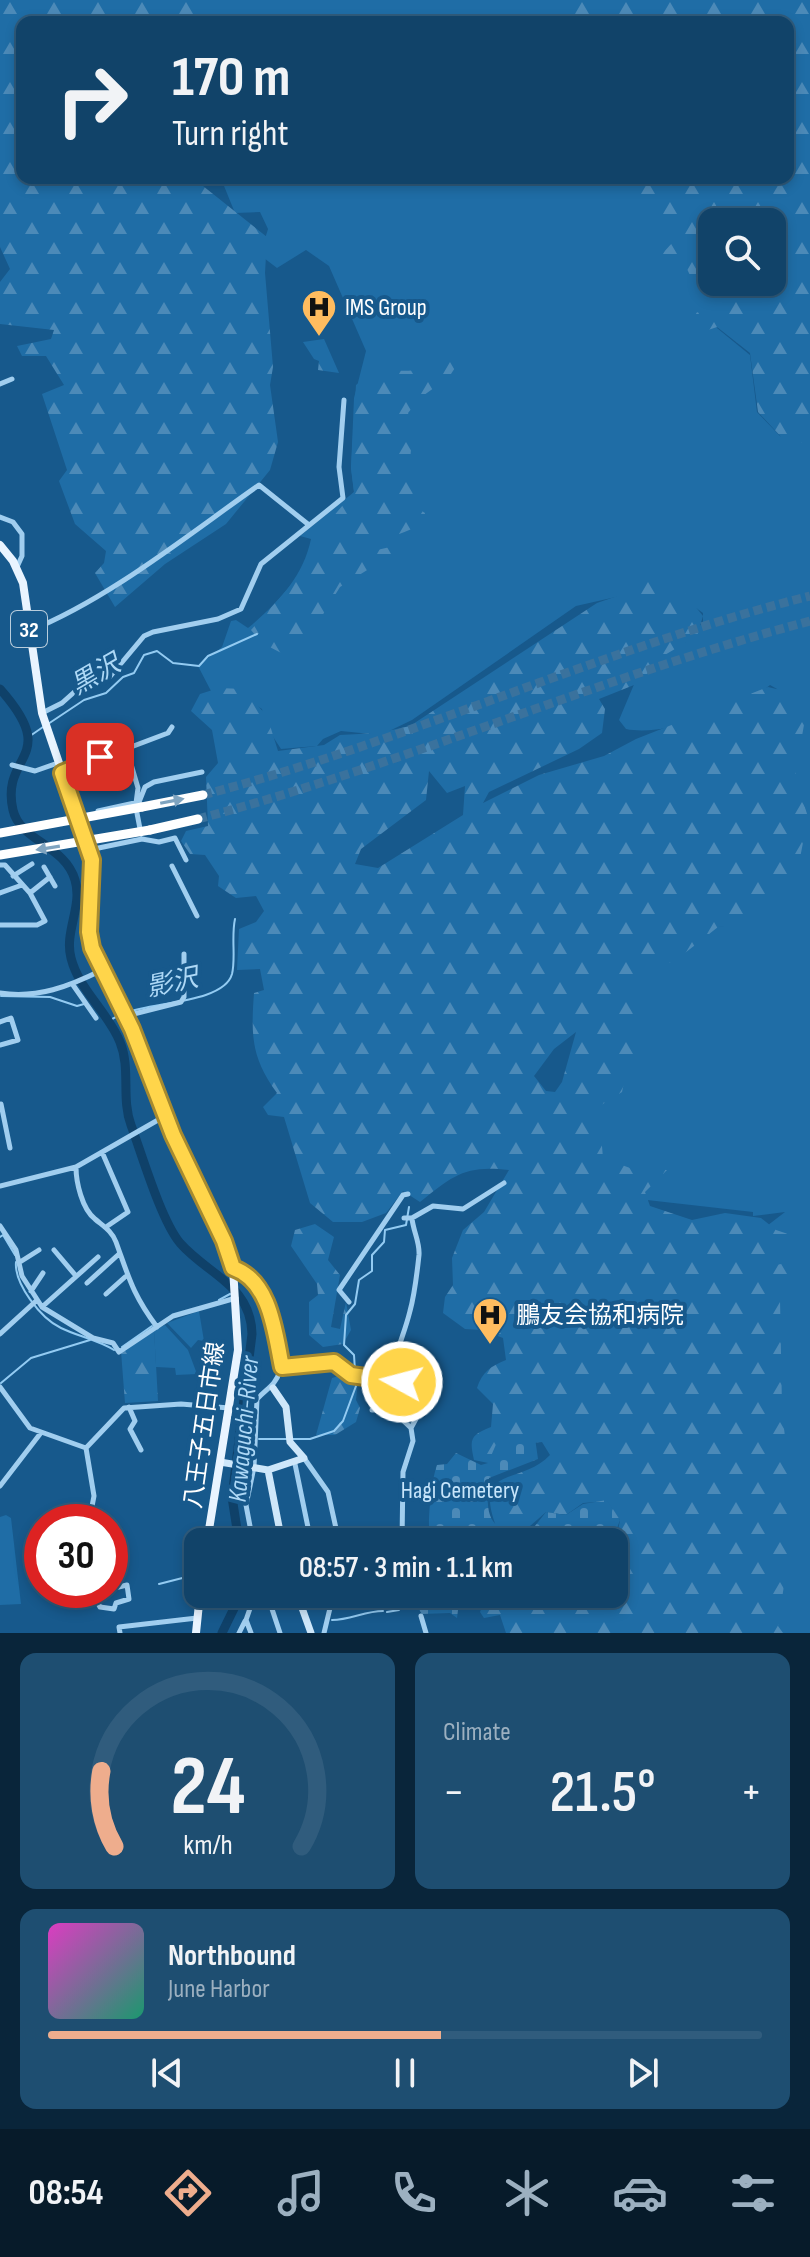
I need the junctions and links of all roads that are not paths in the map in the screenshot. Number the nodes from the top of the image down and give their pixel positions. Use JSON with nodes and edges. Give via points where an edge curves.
{"nodes":[{"id":1,"x":12,"y":379,"type":"dead end"},
{"id":2,"x":0,"y":384,"type":"edge"},
{"id":3,"x":344,"y":400,"type":"dead end"},
{"id":4,"x":0,"y":517,"type":"edge"},
{"id":5,"x":309,"y":525,"type":"junction"},
{"id":6,"x":0,"y":545,"type":"edge"},
{"id":7,"x":17,"y":567,"type":"junction"},
{"id":8,"x":29,"y":631,"type":"junction"},
{"id":9,"x":44,"y":719,"type":"junction"},
{"id":10,"x":172,"y":727,"type":"dead end"},
{"id":11,"x":126,"y":747,"type":"junction"},
{"id":12,"x":58,"y":763,"type":"junction"},
{"id":13,"x":12,"y":765,"type":"dead end"},
{"id":14,"x":202,"y":772,"type":"dead end"},
{"id":15,"x":62,"y":773,"type":"junction"},
{"id":16,"x":203,"y":795,"type":"tunnel mouth"},
{"id":17,"x":138,"y":805,"type":"junction"},
{"id":18,"x":77,"y":815,"type":"junction"},
{"id":19,"x":198,"y":819,"type":"tunnel mouth"},
{"id":20,"x":0,"y":833,"type":"edge"},
{"id":21,"x":142,"y":839,"type":"junction"},
{"id":22,"x":89,"y":850,"type":"junction"},
{"id":23,"x":0,"y":855,"type":"edge"},
{"id":24,"x":186,"y":860,"type":"dead end"},
{"id":25,"x":32,"y":864,"type":"dead end"},
{"id":26,"x":0,"y":865,"type":"edge"},
{"id":27,"x":172,"y":866,"type":"dead end"},
{"id":28,"x":44,"y":867,"type":"dead end"},
{"id":29,"x":13,"y":876,"type":"junction"},
{"id":30,"x":50,"y":877,"type":"junction"},
{"id":31,"x":22,"y":885,"type":"junction"},
{"id":32,"x":55,"y":886,"type":"dead end"},
{"id":33,"x":0,"y":893,"type":"edge"},
{"id":34,"x":30,"y":893,"type":"junction"},
{"id":35,"x":197,"y":916,"type":"dead end"},
{"id":36,"x":0,"y":925,"type":"edge"},
{"id":37,"x":184,"y":954,"type":"dead end"},
{"id":38,"x":103,"y":969,"type":"junction"},
{"id":39,"x":74,"y":984,"type":"junction"},
{"id":40,"x":0,"y":993,"type":"edge"},
{"id":41,"x":124,"y":1013,"type":"junction"},
{"id":42,"x":96,"y":1018,"type":"dead end"},
{"id":43,"x":0,"y":1022,"type":"edge"},
{"id":44,"x":0,"y":1045,"type":"edge"},
{"id":45,"x":1,"y":1104,"type":"edge"},
{"id":46,"x":165,"y":1116,"type":"junction"},
{"id":47,"x":10,"y":1148,"type":"dead end"},
{"id":48,"x":102,"y":1152,"type":"junction"},
{"id":49,"x":76,"y":1167,"type":"junction"},
{"id":50,"x":504,"y":1183,"type":"dead end"},
{"id":51,"x":0,"y":1186,"type":"edge"},
{"id":52,"x":408,"y":1194,"type":"dead end"},
{"id":53,"x":0,"y":1226,"type":"edge"},
{"id":54,"x":106,"y":1227,"type":"junction"},
{"id":55,"x":39,"y":1250,"type":"dead end"},
{"id":56,"x":54,"y":1250,"type":"dead end"},
{"id":57,"x":119,"y":1254,"type":"junction"},
{"id":58,"x":98,"y":1257,"type":"dead end"},
{"id":59,"x":20,"y":1262,"type":"junction"},
{"id":60,"x":87,"y":1266,"type":"junction"},
{"id":61,"x":234,"y":1270,"type":"junction"},
{"id":62,"x":43,"y":1273,"type":"dead end"},
{"id":63,"x":96,"y":1275,"type":"junction"},
{"id":64,"x":76,"y":1276,"type":"junction"},
{"id":65,"x":125,"y":1277,"type":"junction"},
{"id":66,"x":87,"y":1283,"type":"dead end"},
{"id":67,"x":31,"y":1291,"type":"junction"},
{"id":68,"x":106,"y":1294,"type":"dead end"},
{"id":69,"x":236,"y":1298,"type":"junction"},
{"id":70,"x":349,"y":1302,"type":"dead end"},
{"id":71,"x":34,"y":1303,"type":"junction"},
{"id":72,"x":42,"y":1307,"type":"junction"},
{"id":73,"x":157,"y":1327,"type":"junction"},
{"id":74,"x":1,"y":1331,"type":"edge"},
{"id":75,"x":282,"y":1367,"type":"junction"},
{"id":76,"x":402,"y":1382,"type":"junction"},
{"id":77,"x":0,"y":1387,"type":"edge"},
{"id":78,"x":273,"y":1388,"type":"junction"},
{"id":79,"x":129,"y":1407,"type":"junction"},
{"id":80,"x":229,"y":1408,"type":"junction"},
{"id":81,"x":372,"y":1410,"type":"dead end"},
{"id":82,"x":411,"y":1428,"type":"junction"},
{"id":83,"x":40,"y":1434,"type":"junction"},
{"id":84,"x":86,"y":1448,"type":"junction"},
{"id":85,"x":141,"y":1450,"type":"dead end"},
{"id":86,"x":304,"y":1458,"type":"junction"},
{"id":87,"x":220,"y":1462,"type":"junction"},
{"id":88,"x":295,"y":1464,"type":"junction"},
{"id":89,"x":251,"y":1467,"type":"junction"},
{"id":90,"x":268,"y":1470,"type":"junction"},
{"id":91,"x":0,"y":1486,"type":"edge"},
{"id":92,"x":92,"y":1504,"type":"edge"},
{"id":93,"x":209,"y":1528,"type":"edge"},
{"id":94,"x":250,"y":1528,"type":"edge"},
{"id":95,"x":279,"y":1528,"type":"edge"},
{"id":96,"x":308,"y":1528,"type":"edge"},
{"id":97,"x":336,"y":1528,"type":"edge"},
{"id":98,"x":402,"y":1528,"type":"edge"},
{"id":99,"x":198,"y":1608,"type":"edge"},
{"id":100,"x":250,"y":1608,"type":"edge"},
{"id":101,"x":272,"y":1608,"type":"edge"},
{"id":102,"x":302,"y":1608,"type":"edge"},
{"id":103,"x":330,"y":1608,"type":"edge"},
{"id":104,"x":421,"y":1616,"type":"dead end"},
{"id":105,"x":197,"y":1618,"type":"junction"},
{"id":106,"x":246,"y":1620,"type":"junction"},
{"id":107,"x":120,"y":1633,"type":"edge"},
{"id":108,"x":196,"y":1633,"type":"edge"},
{"id":109,"x":239,"y":1633,"type":"edge"},
{"id":110,"x":251,"y":1633,"type":"edge"},
{"id":111,"x":280,"y":1633,"type":"edge"},
{"id":112,"x":311,"y":1633,"type":"edge"},
{"id":113,"x":324,"y":1633,"type":"edge"},
{"id":114,"x":426,"y":1633,"type":"edge"}],
"edges":[{"from":1,"to":2,"type":"street"},
{"from":3,"to":5,"type":"street","via":[[339,467],[343,498]]},
{"from":4,"to":7,"type":"street","via":[[22,534]]},
{"from":5,"to":8,"type":"street","via":[[259,485],[108,589]]},
{"from":5,"to":9,"type":"street","via":[[261,564],[241,609],[153,632],[132,650],[118,677],[81,686]]},
{"from":6,"to":7,"type":"main road","name":"八王子五日市線","number":"32"},
{"from":7,"to":8,"type":"main road","name":"八王子五日市線","number":"32"},
{"from":8,"to":9,"type":"main road","name":"八王子五日市線","number":"32"},
{"from":9,"to":12,"type":"main road","name":"八王子五日市線","number":"32"},
{"from":10,"to":11,"type":"street"},
{"from":11,"to":15,"type":"street"},
{"from":11,"to":17,"type":"street"},
{"from":12,"to":13,"type":"street","via":[[35,771]]},
{"from":12,"to":15,"type":"main road","name":"八王子五日市線","number":"32"},
{"from":14,"to":17,"type":"street","via":[[154,782],[145,787]]},
{"from":15,"to":18,"type":"main road","name":"八王子五日市線","number":"32"},
{"from":17,"to":16,"type":"highway","one_way":true},
{"from":17,"to":18,"type":"street"},
{"from":17,"to":20,"type":"highway","bridge":true},
{"from":17,"to":21,"type":"street"},
{"from":18,"to":22,"type":"main road","name":"八王子五日市線","number":"32"},
{"from":19,"to":23,"type":"highway","one_way":true,"bridge":true},
{"from":21,"to":22,"type":"street"},
{"from":21,"to":24,"type":"street","via":[[175,838]]},
{"from":22,"to":38,"type":"main road","name":"八王子五日市線","number":"32","via":[[89,936]]},
{"from":25,"to":29,"type":"street"},
{"from":26,"to":29,"type":"street"},
{"from":27,"to":35,"type":"street"},
{"from":28,"to":30,"type":"street"},
{"from":29,"to":31,"type":"street"},
{"from":30,"to":32,"type":"street"},
{"from":30,"to":34,"type":"street"},
{"from":31,"to":33,"type":"street"},
{"from":31,"to":34,"type":"street"},
{"from":34,"to":36,"type":"street","via":[[45,921]]},
{"from":37,"to":41,"type":"street","via":[[183,1000]]},
{"from":38,"to":39,"type":"street"},
{"from":38,"to":41,"type":"main road","name":"八王子五日市線","number":"32"},
{"from":39,"to":40,"type":"street","via":[[33,995]]},
{"from":39,"to":42,"type":"street"},
{"from":41,"to":46,"type":"main road","name":"八王子五日市線","number":"32"},
{"from":43,"to":44,"type":"street","via":[[11,1018],[18,1040]]},
{"from":45,"to":47,"type":"street"},
{"from":46,"to":48,"type":"street"},
{"from":46,"to":61,"type":"main road","name":"八王子五日市線","number":"32"},
{"from":48,"to":49,"type":"street"},
{"from":48,"to":54,"type":"street","via":[[128,1212]]},
{"from":49,"to":51,"type":"street"},
{"from":49,"to":54,"type":"street","via":[[89,1213]]},
{"from":50,"to":76,"type":"street","via":[[463,1209],[433,1206],[409,1218],[420,1250],[411,1309],[395,1349]]},
{"from":52,"to":70,"type":"street","via":[[382,1222],[339,1290]]},
{"from":53,"to":59,"type":"street"},
{"from":54,"to":57,"type":"street"},
{"from":55,"to":59,"type":"street"},
{"from":56,"to":64,"type":"street"},
{"from":57,"to":63,"type":"street"},
{"from":57,"to":65,"type":"street"},
{"from":58,"to":60,"type":"street"},
{"from":59,"to":67,"type":"street"},
{"from":60,"to":63,"type":"street"},
{"from":60,"to":64,"type":"street"},
{"from":61,"to":69,"type":"main road","name":"八王子五日市線","number":"32"},
{"from":61,"to":75,"type":"street","via":[[253,1281],[271,1313]]},
{"from":62,"to":67,"type":"street"},
{"from":63,"to":66,"type":"street"},
{"from":64,"to":72,"type":"street"},
{"from":65,"to":68,"type":"street"},
{"from":65,"to":73,"type":"street"},
{"from":67,"to":71,"type":"street"},
{"from":69,"to":73,"type":"street","via":[[173,1316]]},
{"from":69,"to":80,"type":"main road","name":"八王子五日市線","number":"32","via":[[238,1350]]},
{"from":71,"to":72,"type":"street"},
{"from":71,"to":74,"type":"street"},
{"from":72,"to":73,"type":"street","via":[[93,1338],[113,1343],[119,1352]]},
{"from":75,"to":76,"type":"street","via":[[334,1362],[353,1376]]},
{"from":75,"to":78,"type":"street"},
{"from":76,"to":82,"type":"street","via":[[423,1406]]},
{"from":77,"to":83,"type":"street"},
{"from":78,"to":86,"type":"street","via":[[288,1412],[289,1437]]},
{"from":78,"to":89,"type":"street","via":[[257,1399]]},
{"from":79,"to":80,"type":"street"},
{"from":79,"to":84,"type":"street"},
{"from":79,"to":85,"type":"street","via":[[135,1421],[130,1429]]},
{"from":80,"to":87,"type":"main road","name":"八王子五日市線","number":"32"},
{"from":81,"to":82,"type":"street","via":[[392,1410]]},
{"from":82,"to":98,"type":"street","via":[[413,1441],[403,1472]]},
{"from":83,"to":84,"type":"street"},
{"from":83,"to":91,"type":"street"},
{"from":84,"to":92,"type":"street"},
{"from":86,"to":88,"type":"street"},
{"from":86,"to":97,"type":"street","via":[[325,1484]]},
{"from":87,"to":89,"type":"street"},
{"from":87,"to":93,"type":"main road","name":"八王子五日市線","number":"32"},
{"from":88,"to":90,"type":"street"},
{"from":88,"to":96,"type":"street"},
{"from":89,"to":90,"type":"street"},
{"from":89,"to":94,"type":"street","via":[[246,1505]]},
{"from":90,"to":95,"type":"street"},
{"from":99,"to":105,"type":"main road"},
{"from":100,"to":106,"type":"street"},
{"from":101,"to":111,"type":"street"},
{"from":102,"to":112,"type":"street"},
{"from":103,"to":113,"type":"street"},
{"from":104,"to":114,"type":"street"},
{"from":105,"to":107,"type":"street","via":[[119,1627]]},
{"from":105,"to":108,"type":"main road"},
{"from":106,"to":109,"type":"street"},
{"from":106,"to":110,"type":"street"}]}
